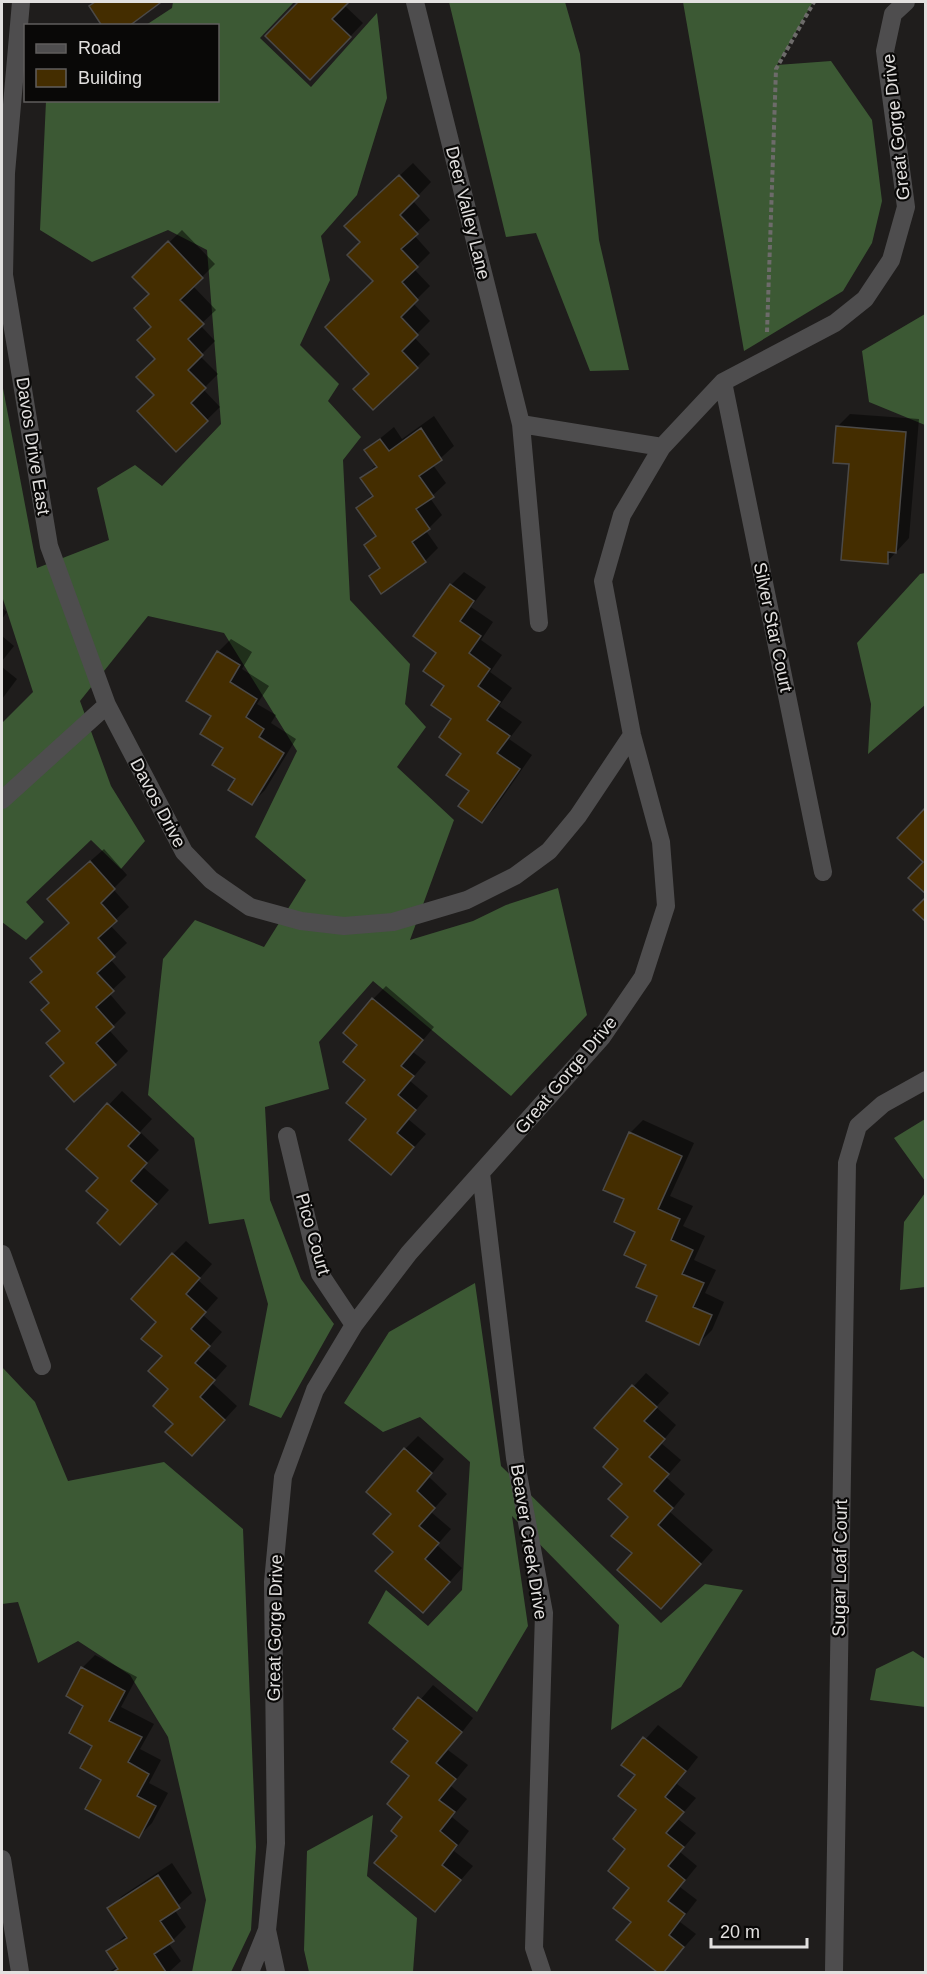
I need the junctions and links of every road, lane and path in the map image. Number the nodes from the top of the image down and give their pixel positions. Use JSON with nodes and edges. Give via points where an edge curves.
{"nodes":[{"id":1,"x":21,"y":2,"type":"edge"},
{"id":2,"x":415,"y":2,"type":"edge"},
{"id":3,"x":814,"y":2,"type":"edge"},
{"id":4,"x":906,"y":2,"type":"edge"},
{"id":5,"x":766,"y":359,"type":"junction"},
{"id":6,"x":723,"y":382,"type":"junction"},
{"id":7,"x":521,"y":424,"type":"junction"},
{"id":8,"x":662,"y":447,"type":"junction"},
{"id":9,"x":49,"y":546,"type":"joint"},
{"id":10,"x":539,"y":623,"type":"dead end"},
{"id":11,"x":107,"y":705,"type":"junction"},
{"id":12,"x":632,"y":735,"type":"junction"},
{"id":13,"x":2,"y":800,"type":"edge"},
{"id":14,"x":823,"y":872,"type":"dead end"},
{"id":15,"x":926,"y":1080,"type":"edge"},
{"id":16,"x":287,"y":1136,"type":"dead end"},
{"id":17,"x":481,"y":1173,"type":"junction"},
{"id":18,"x":2,"y":1254,"type":"edge"},
{"id":19,"x":354,"y":1325,"type":"junction"},
{"id":20,"x":42,"y":1366,"type":"dead end"},
{"id":21,"x":2,"y":1859,"type":"edge"},
{"id":22,"x":267,"y":1930,"type":"junction"},
{"id":23,"x":20,"y":1972,"type":"edge"},
{"id":24,"x":250,"y":1972,"type":"edge"},
{"id":25,"x":276,"y":1972,"type":"edge"},
{"id":26,"x":542,"y":1972,"type":"edge"},
{"id":27,"x":834,"y":1972,"type":"edge"}],
"edges":[{"from":1,"to":9,"type":"street","name":"Davos Drive East","via":[[6,173],[4,275]]},
{"from":2,"to":7,"type":"street","name":"Deer Valley Lane"},
{"from":3,"to":5,"type":"path","via":[[776,69]]},
{"from":4,"to":5,"type":"street","name":"Great Gorge Drive","via":[[893,14],[885,51],[906,207],[891,260],[865,299],[835,323]]},
{"from":5,"to":6,"type":"street","name":"Great Gorge Drive"},
{"from":6,"to":8,"type":"street","name":"Great Gorge Drive"},
{"from":6,"to":14,"type":"street","name":"Silver Star Court"},
{"from":7,"to":8,"type":"street"},
{"from":7,"to":10,"type":"street","name":"Deer Valley Lane"},
{"from":8,"to":12,"type":"street","name":"Great Gorge Drive","via":[[622,515],[603,581]]},
{"from":9,"to":11,"type":"street","name":"Davos Drive"},
{"from":11,"to":12,"type":"street","name":"Davos Drive","via":[[184,852],[211,880],[250,907],[302,921],[344,926],[393,922],[466,900],[515,876],[549,851],[578,816]]},
{"from":11,"to":13,"type":"street"},
{"from":12,"to":17,"type":"street","name":"Great Gorge Drive","via":[[661,842],[666,906],[643,977],[602,1036]]},
{"from":15,"to":27,"type":"street","name":"Sugar Loaf Court","via":[[883,1104],[858,1126],[847,1163]]},
{"from":16,"to":19,"type":"street","name":"Pico Court","via":[[320,1274]]},
{"from":17,"to":19,"type":"street","name":"Great Gorge Drive","via":[[409,1253]]},
{"from":17,"to":26,"type":"street","name":"Beaver Creek Drive","via":[[515,1458],[544,1613],[534,1948]]},
{"from":18,"to":20,"type":"street"},
{"from":19,"to":22,"type":"street","name":"Great Gorge Drive","via":[[315,1390],[283,1477],[273,1582],[276,1843]]},
{"from":21,"to":23,"type":"street"},
{"from":22,"to":24,"type":"street","name":"Great Gorge Drive"},
{"from":22,"to":25,"type":"street"}]}
